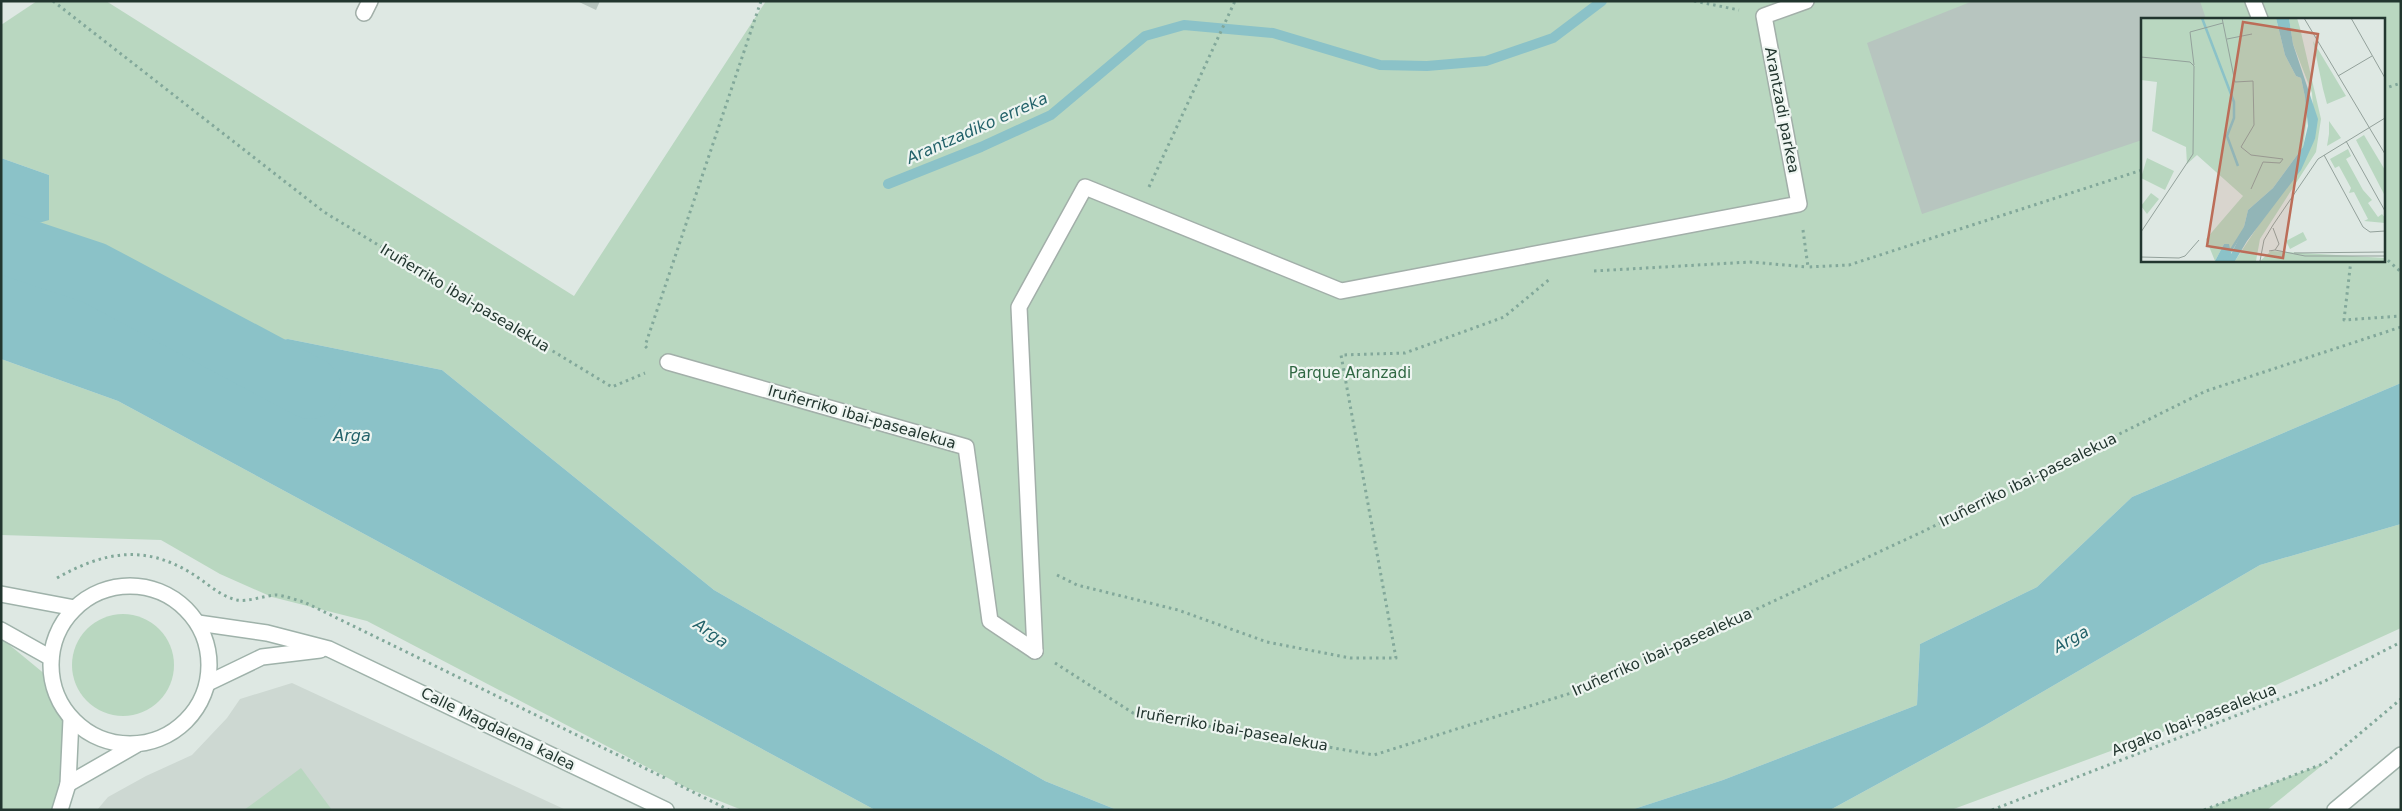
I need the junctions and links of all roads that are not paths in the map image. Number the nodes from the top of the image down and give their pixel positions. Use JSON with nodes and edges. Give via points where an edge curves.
{"nodes":[{"id":1,"x":1806,"y":1,"type":"edge"},
{"id":2,"x":2253,"y":1,"type":"edge"},
{"id":3,"x":2260,"y":18,"type":"edge"},
{"id":4,"x":668,"y":362,"type":"road end"},
{"id":5,"x":1,"y":594,"type":"edge"},
{"id":6,"x":75,"y":608,"type":"junction"},
{"id":7,"x":198,"y":623,"type":"junction"},
{"id":8,"x":1,"y":630,"type":"edge"},
{"id":9,"x":329,"y":649,"type":"junction"},
{"id":10,"x":1035,"y":650,"type":"joint"},
{"id":11,"x":51,"y":658,"type":"junction"},
{"id":12,"x":208,"y":683,"type":"junction"},
{"id":13,"x":71,"y":719,"type":"junction"},
{"id":14,"x":136,"y":745,"type":"junction"},
{"id":15,"x":2401,"y":755,"type":"edge"},
{"id":16,"x":68,"y":784,"type":"junction"},
{"id":17,"x":60,"y":810,"type":"edge"},
{"id":18,"x":666,"y":810,"type":"edge"},
{"id":19,"x":2335,"y":810,"type":"edge"}],
"edges":[{"from":1,"to":10,"type":"street","name":"Arantzadi parkea","via":[[1764,16],[1799,204],[1341,291],[1084,186],[1019,308]]},
{"from":2,"to":3,"type":"street"},
{"from":4,"to":10,"type":"street","name":"Iruñerriko ibai-pasealekua","via":[[966,447],[990,621]]},
{"from":5,"to":6,"type":"street"},
{"from":6,"to":7,"type":"street","via":[[110,588],[150,588],[169,596]]},
{"from":6,"to":11,"type":"street","via":[[55,640]]},
{"from":7,"to":9,"type":"street","name":"Calle Magdalena kalea","via":[[267,633]]},
{"from":7,"to":12,"type":"street","via":[[208,653]]},
{"from":8,"to":11,"type":"street"},
{"from":9,"to":12,"type":"street","via":[[262,657]]},
{"from":9,"to":18,"type":"street","name":"Calle Magdalena kalea"},
{"from":11,"to":13,"type":"street","via":[[52,680],[59,701]]},
{"from":12,"to":14,"type":"street","via":[[199,706],[182,726],[161,739]]},
{"from":13,"to":14,"type":"street","via":[[101,739]]},
{"from":13,"to":16,"type":"street"},
{"from":14,"to":16,"type":"street"},
{"from":15,"to":19,"type":"street"},
{"from":16,"to":17,"type":"street"}]}
